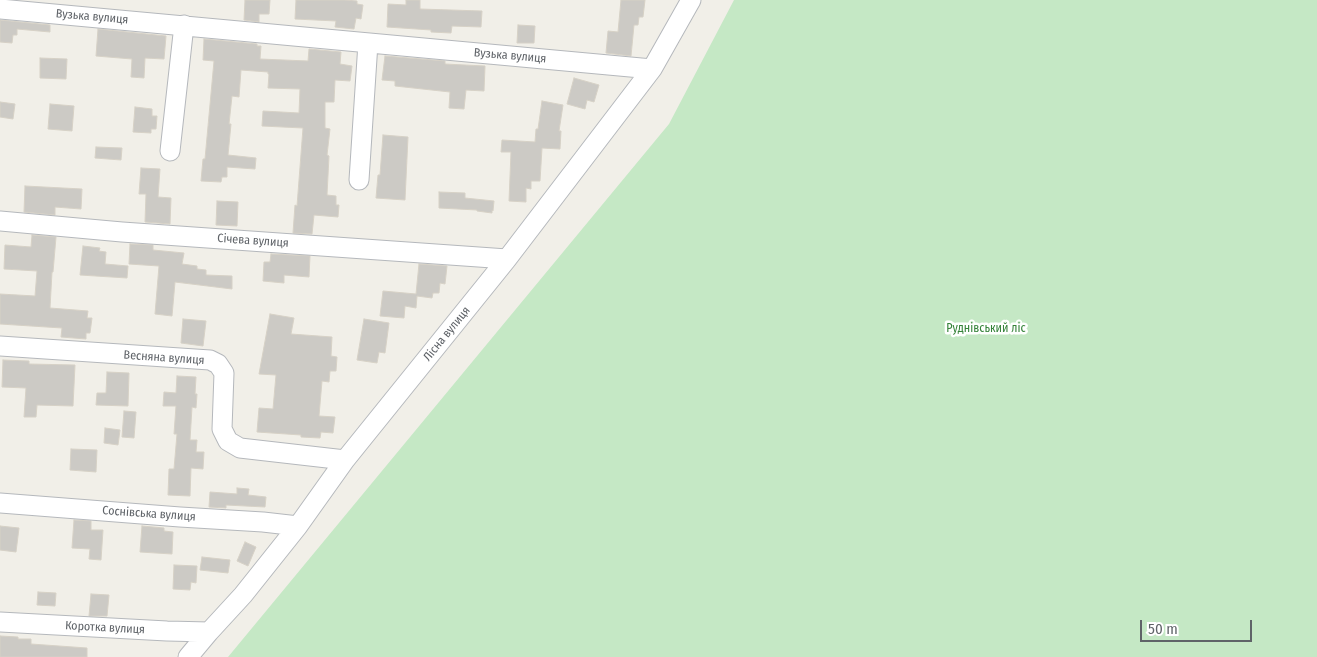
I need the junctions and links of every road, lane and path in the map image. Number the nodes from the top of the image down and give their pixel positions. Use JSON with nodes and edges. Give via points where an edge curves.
{"nodes":[{"id":1,"x":690,"y":0,"type":"edge"},
{"id":2,"x":0,"y":9,"type":"edge"},
{"id":3,"x":184,"y":25,"type":"junction"},
{"id":4,"x":368,"y":43,"type":"junction"},
{"id":5,"x":652,"y":69,"type":"junction"},
{"id":6,"x":170,"y":151,"type":"dead end"},
{"id":7,"x":359,"y":180,"type":"dead end"},
{"id":8,"x":0,"y":221,"type":"edge"},
{"id":9,"x":507,"y":259,"type":"junction"},
{"id":10,"x":0,"y":346,"type":"edge"},
{"id":11,"x":345,"y":460,"type":"junction"},
{"id":12,"x":0,"y":503,"type":"edge"},
{"id":13,"x":298,"y":526,"type":"junction"},
{"id":14,"x":0,"y":622,"type":"edge"},
{"id":15,"x":209,"y":632,"type":"junction"},
{"id":16,"x":188,"y":657,"type":"edge"}],
"edges":[{"from":1,"to":5,"type":"street","name":"Лісна вулиця"},
{"from":2,"to":3,"type":"street","name":"Вузька вулиця"},
{"from":3,"to":4,"type":"street","name":"Вузька вулиця"},
{"from":3,"to":6,"type":"street"},
{"from":4,"to":5,"type":"street","name":"Вузька вулиця"},
{"from":4,"to":7,"type":"street"},
{"from":5,"to":9,"type":"street","name":"Лісна вулиця"},
{"from":8,"to":9,"type":"street","name":"Січева вулиця"},
{"from":9,"to":11,"type":"street","name":"Лісна вулиця"},
{"from":10,"to":11,"type":"street","name":"Весняна вулиця","via":[[210,360],[218,364],[224,373],[222,429],[228,441],[240,448]]},
{"from":11,"to":13,"type":"street","name":"Лісна вулиця"},
{"from":12,"to":13,"type":"street","name":"Соснівська вулиця"},
{"from":13,"to":15,"type":"street","name":"Лісна вулиця"},
{"from":14,"to":15,"type":"street","name":"Коротка вулиця"},
{"from":15,"to":16,"type":"street","name":"Лісна вулиця"}]}
